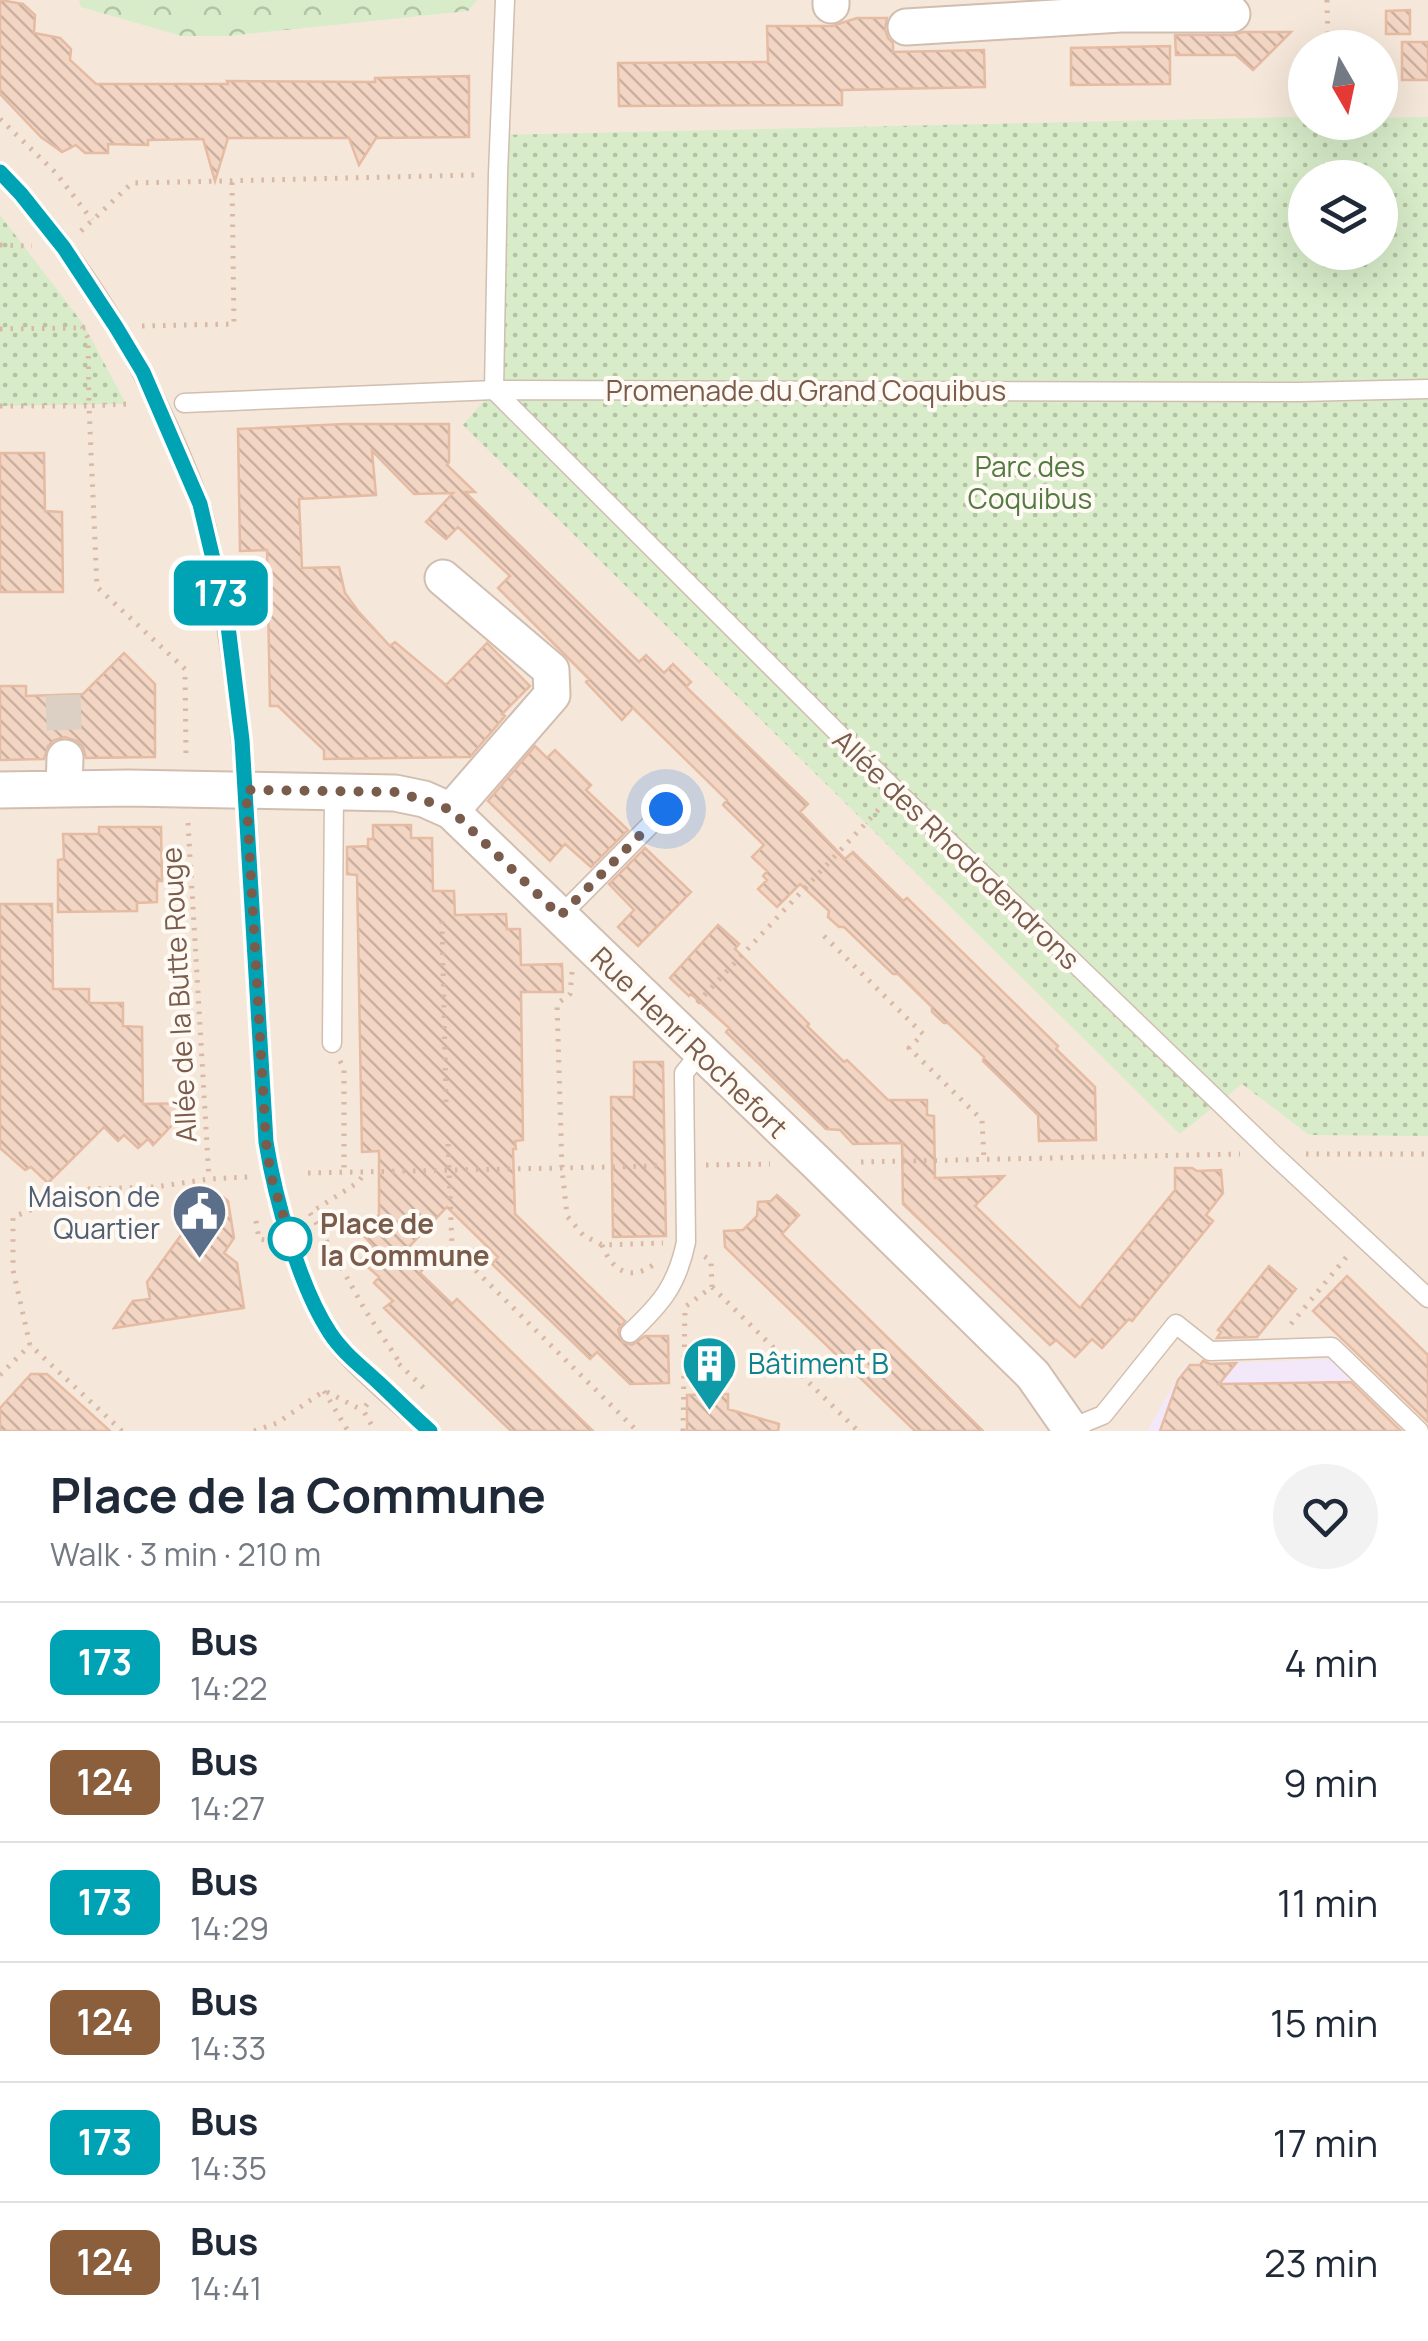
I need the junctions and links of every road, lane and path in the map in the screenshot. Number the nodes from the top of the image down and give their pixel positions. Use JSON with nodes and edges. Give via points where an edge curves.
{"nodes":[{"id":1,"x":506,"y":0,"type":"edge"},
{"id":2,"x":1327,"y":0,"type":"edge"},
{"id":3,"x":1121,"y":7,"type":"edge"},
{"id":4,"x":1232,"y":14,"type":"dead end"},
{"id":5,"x":906,"y":27,"type":"dead end"},
{"id":6,"x":1328,"y":30,"type":"edge"},
{"id":7,"x":0,"y":119,"type":"edge"},
{"id":8,"x":1331,"y":140,"type":"edge"},
{"id":9,"x":1331,"y":143,"type":"dead end"},
{"id":10,"x":0,"y":172,"type":"edge"},
{"id":11,"x":498,"y":174,"type":"junction"},
{"id":12,"x":232,"y":181,"type":"junction"},
{"id":13,"x":92,"y":221,"type":"junction"},
{"id":14,"x":64,"y":248,"type":"junction"},
{"id":15,"x":116,"y":327,"type":"junction"},
{"id":16,"x":83,"y":328,"type":"junction"},
{"id":17,"x":0,"y":330,"type":"edge"},
{"id":18,"x":494,"y":390,"type":"junction"},
{"id":19,"x":1428,"y":390,"type":"edge"},
{"id":20,"x":184,"y":403,"type":"dead end"},
{"id":21,"x":126,"y":404,"type":"dead end"},
{"id":22,"x":0,"y":406,"type":"edge"},
{"id":23,"x":90,"y":406,"type":"junction"},
{"id":24,"x":443,"y":578,"type":"dead end"},
{"id":25,"x":186,"y":756,"type":"dead end"},
{"id":26,"x":0,"y":790,"type":"edge"},
{"id":27,"x":246,"y":790,"type":"junction"},
{"id":28,"x":334,"y":791,"type":"junction"},
{"id":29,"x":896,"y":791,"type":"junction"},
{"id":30,"x":187,"y":808,"type":"dead end"},
{"id":31,"x":666,"y":809,"type":"dead end"},
{"id":32,"x":451,"y":810,"type":"junction"},
{"id":33,"x":560,"y":916,"type":"junction"},
{"id":34,"x":442,"y":921,"type":"dead end"},
{"id":35,"x":824,"y":936,"type":"dead end"},
{"id":36,"x":591,"y":946,"type":"junction"},
{"id":37,"x":674,"y":1027,"type":"junction"},
{"id":38,"x":332,"y":1043,"type":"joint"},
{"id":39,"x":700,"y":1052,"type":"junction"},
{"id":40,"x":446,"y":1103,"type":"dead end"},
{"id":41,"x":448,"y":1144,"type":"dead end"},
{"id":42,"x":1273,"y":1154,"type":"junction"},
{"id":43,"x":1428,"y":1154,"type":"edge"},
{"id":44,"x":984,"y":1159,"type":"dead end"},
{"id":45,"x":344,"y":1172,"type":"dead end"},
{"id":46,"x":366,"y":1172,"type":"dead end"},
{"id":47,"x":249,"y":1177,"type":"dead end"},
{"id":48,"x":209,"y":1179,"type":"junction"},
{"id":49,"x":321,"y":1206,"type":"dead end"},
{"id":50,"x":321,"y":1231,"type":"dead end"},
{"id":51,"x":1363,"y":1238,"type":"junction"},
{"id":52,"x":686,"y":1242,"type":"junction"},
{"id":53,"x":661,"y":1243,"type":"junction"},
{"id":54,"x":602,"y":1245,"type":"junction"},
{"id":55,"x":661,"y":1252,"type":"dead end"},
{"id":56,"x":657,"y":1261,"type":"dead end"},
{"id":57,"x":712,"y":1287,"type":"junction"},
{"id":58,"x":1428,"y":1298,"type":"edge"},
{"id":59,"x":630,"y":1333,"type":"dead end"},
{"id":60,"x":30,"y":1346,"type":"junction"},
{"id":61,"x":1270,"y":1349,"type":"junction"},
{"id":62,"x":400,"y":1363,"type":"dead end"},
{"id":63,"x":0,"y":1374,"type":"edge"},
{"id":64,"x":324,"y":1391,"type":"junction"},
{"id":65,"x":363,"y":1410,"type":"dead end"},
{"id":66,"x":1072,"y":1430,"type":"edge"},
{"id":67,"x":122,"y":1431,"type":"edge"},
{"id":68,"x":254,"y":1431,"type":"edge"},
{"id":69,"x":348,"y":1431,"type":"edge"},
{"id":70,"x":430,"y":1431,"type":"edge"},
{"id":71,"x":637,"y":1431,"type":"edge"},
{"id":72,"x":684,"y":1431,"type":"edge"},
{"id":73,"x":858,"y":1431,"type":"edge"},
{"id":74,"x":1419,"y":1431,"type":"edge"}],
"edges":[{"from":1,"to":11,"type":"lane"},
{"from":2,"to":6,"type":"path"},
{"from":3,"to":4,"type":"street"},
{"from":3,"to":5,"type":"street"},
{"from":7,"to":13,"type":"path","via":[[56,173]]},
{"from":8,"to":9,"type":"path"},
{"from":10,"to":14,"type":"lane"},
{"from":11,"to":12,"type":"path"},
{"from":11,"to":18,"type":"lane"},
{"from":12,"to":13,"type":"path","via":[[132,183]]},
{"from":12,"to":15,"type":"path","via":[[234,324]]},
{"from":13,"to":14,"type":"path"},
{"from":14,"to":15,"type":"lane"},
{"from":15,"to":16,"type":"path"},
{"from":15,"to":27,"type":"lane","via":[[143,372],[200,504],[227,618]]},
{"from":16,"to":17,"type":"path"},
{"from":16,"to":23,"type":"path"},
{"from":18,"to":19,"type":"lane","name":"Promenade du Grand Coquibus"},
{"from":18,"to":20,"type":"lane","name":"Promenade du Grand Coquibus"},
{"from":18,"to":29,"type":"lane","name":"Allée des Rhododendrons"},
{"from":21,"to":23,"type":"path"},
{"from":22,"to":23,"type":"path"},
{"from":23,"to":25,"type":"path","via":[[97,586],[186,668]]},
{"from":24,"to":32,"type":"street","via":[[552,670],[552,695]]},
{"from":26,"to":27,"type":"street","name":"Rue Henri Rochefort","via":[[64,773]]},
{"from":27,"to":28,"type":"street","name":"Rue Henri Rochefort"},
{"from":27,"to":70,"type":"lane","via":[[271,1176],[299,1265],[330,1332]]},
{"from":28,"to":32,"type":"street","name":"Rue Henri Rochefort","via":[[395,792]]},
{"from":28,"to":38,"type":"lane"},
{"from":29,"to":37,"type":"path"},
{"from":29,"to":42,"type":"lane","name":"Allée des Rhododendrons"},
{"from":30,"to":48,"type":"path","name":"Allée de la Butte Rouge"},
{"from":31,"to":33,"type":"lane"},
{"from":32,"to":33,"type":"street","name":"Rue Henri Rochefort"},
{"from":33,"to":36,"type":"street","name":"Rue Henri Rochefort"},
{"from":34,"to":40,"type":"path"},
{"from":35,"to":44,"type":"path","via":[[923,1034],[909,1048],[982,1120]]},
{"from":36,"to":37,"type":"street","name":"Rue Henri Rochefort"},
{"from":36,"to":54,"type":"path","via":[[572,966],[570,994],[557,1004],[562,1168],[567,1216]]},
{"from":37,"to":39,"type":"street","name":"Rue Henri Rochefort"},
{"from":38,"to":45,"type":"path","via":[[344,1068]]},
{"from":39,"to":52,"type":"lane","via":[[684,1073]]},
{"from":39,"to":66,"type":"street","name":"Rue Henri Rochefort","via":[[1033,1375]]},
{"from":41,"to":71,"type":"path","via":[[452,1247]]},
{"from":42,"to":43,"type":"path"},
{"from":42,"to":51,"type":"lane","name":"Allée des Rhododendrons"},
{"from":46,"to":49,"type":"path"},
{"from":47,"to":48,"type":"path"},
{"from":48,"to":60,"type":"path","via":[[84,1190],[13,1217],[13,1270]]},
{"from":50,"to":62,"type":"path"},
{"from":51,"to":58,"type":"lane","name":"Allée des Rhododendrons"},
{"from":51,"to":61,"type":"path"},
{"from":52,"to":53,"type":"path"},
{"from":52,"to":57,"type":"path","via":[[712,1261]]},
{"from":52,"to":59,"type":"lane","via":[[668,1293]]},
{"from":53,"to":54,"type":"path"},
{"from":53,"to":55,"type":"path"},
{"from":54,"to":56,"type":"path","via":[[620,1270],[636,1273]]},
{"from":57,"to":72,"type":"path","via":[[685,1307]]},
{"from":57,"to":73,"type":"path"},
{"from":60,"to":63,"type":"path"},
{"from":60,"to":67,"type":"path"},
{"from":61,"to":66,"type":"lane","via":[[1210,1351],[1176,1324],[1103,1415]]},
{"from":61,"to":74,"type":"lane","via":[[1332,1347]]},
{"from":64,"to":65,"type":"path"},
{"from":64,"to":68,"type":"path"},
{"from":64,"to":69,"type":"path"}]}
